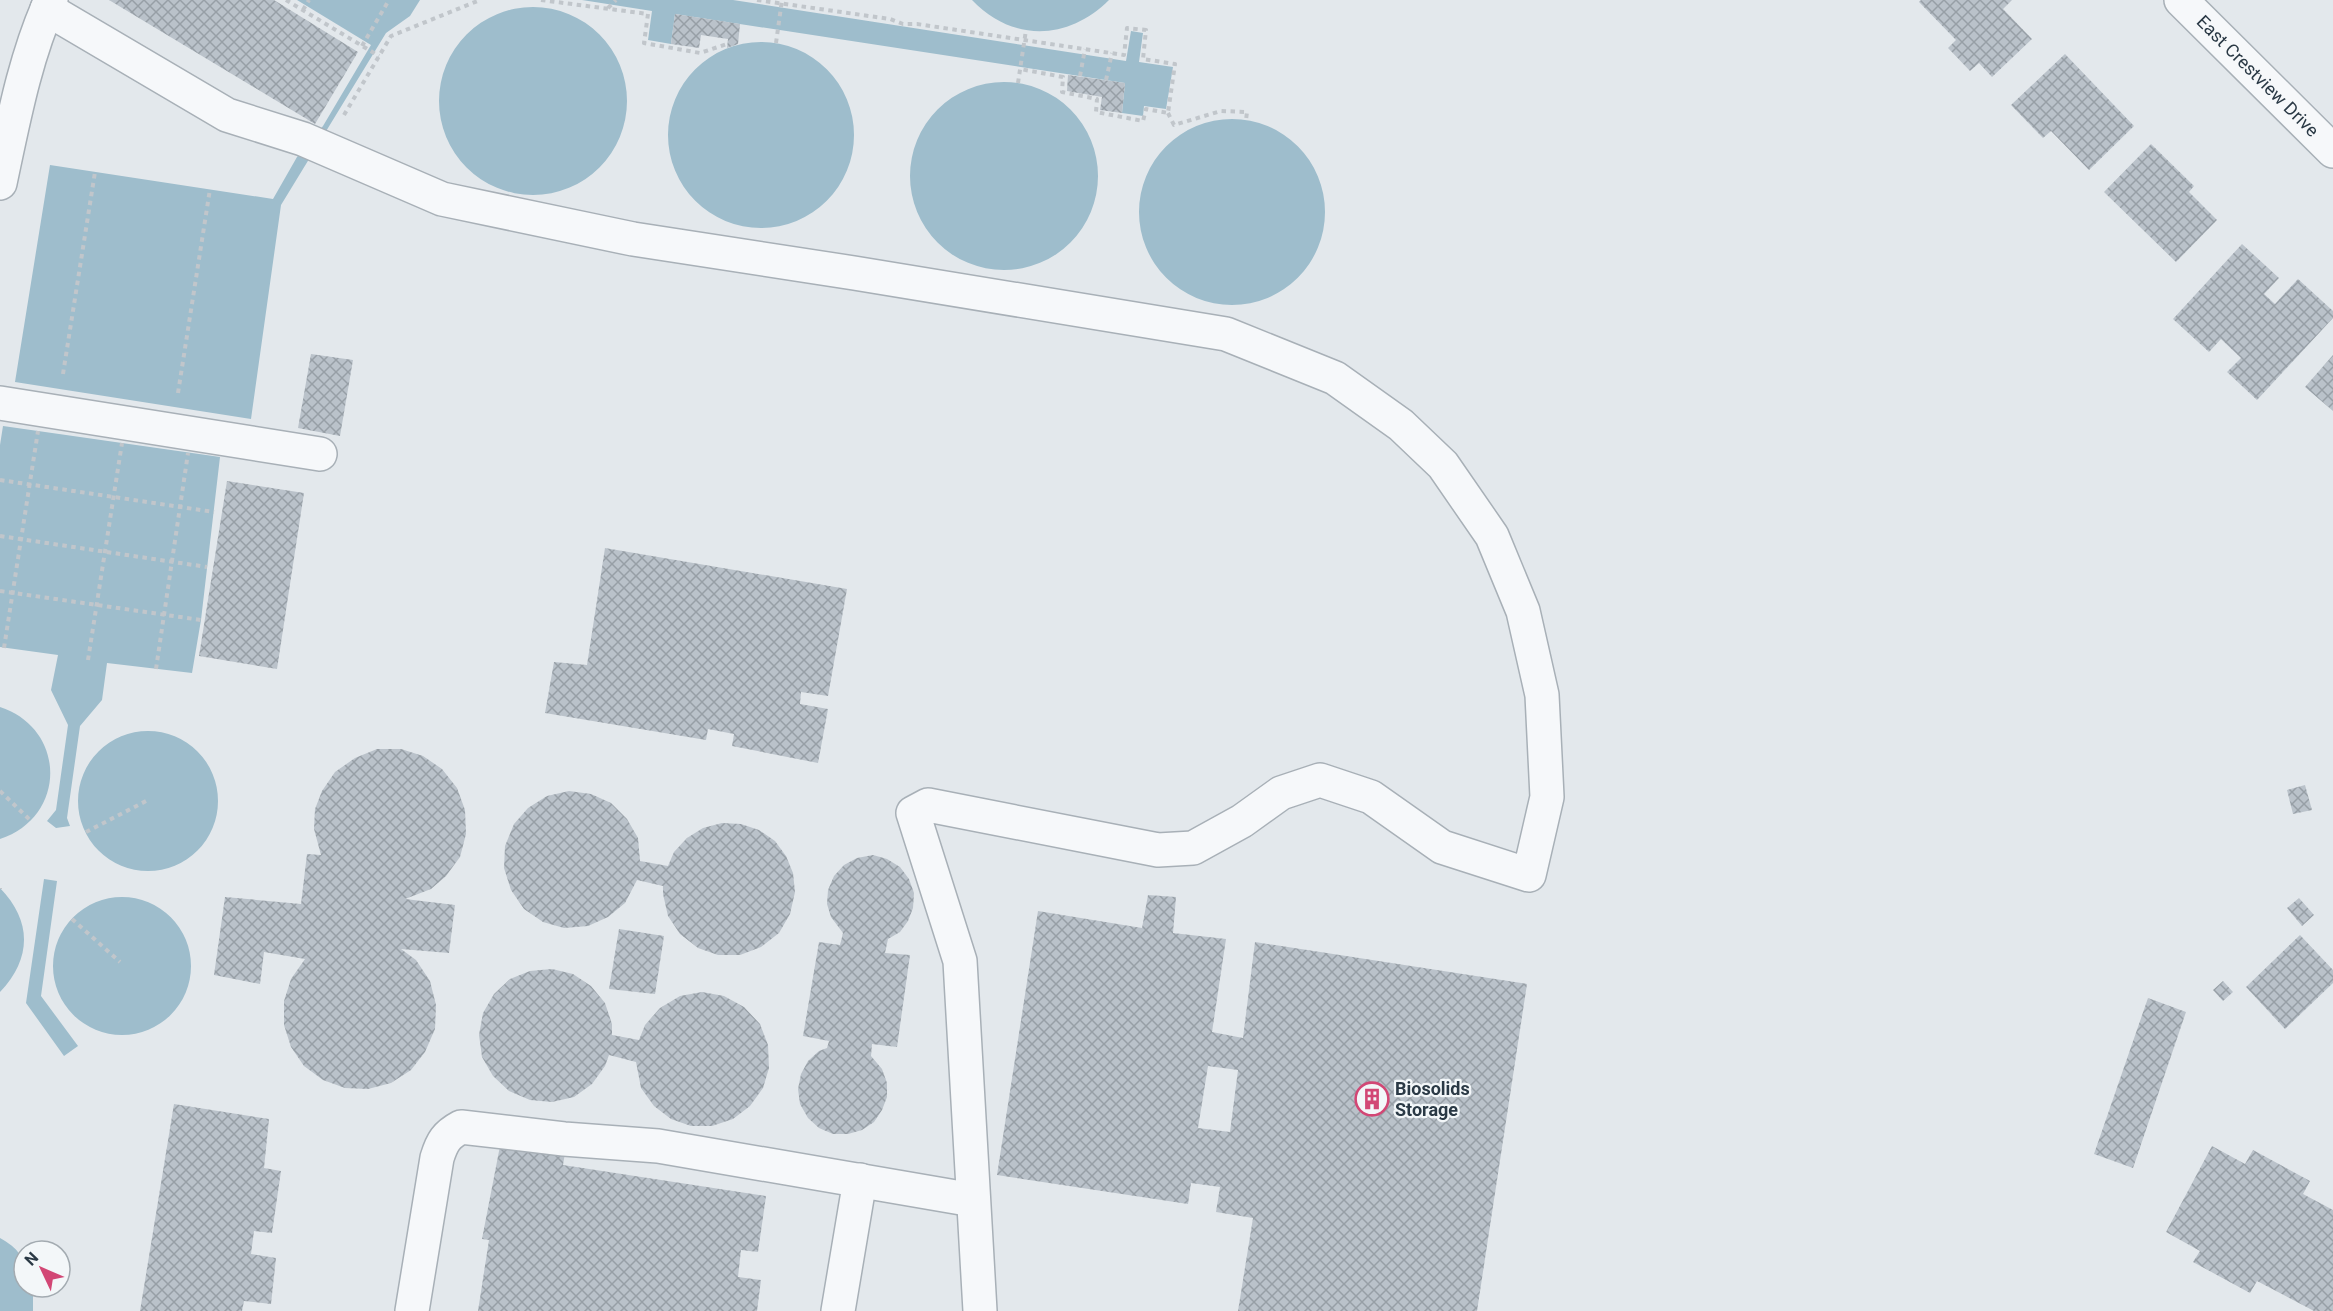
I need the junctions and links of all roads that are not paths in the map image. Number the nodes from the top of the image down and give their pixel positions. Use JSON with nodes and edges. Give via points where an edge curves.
{"nodes":[{"id":1,"x":2181,"y":0,"type":"edge"},
{"id":2,"x":49,"y":4,"type":"edge"},
{"id":3,"x":2333,"y":151,"type":"edge"},
{"id":4,"x":0,"y":183,"type":"edge"},
{"id":5,"x":0,"y":403,"type":"edge"},
{"id":6,"x":320,"y":454,"type":"dead end"},
{"id":7,"x":860,"y":1180,"type":"junction"},
{"id":8,"x":973,"y":1200,"type":"junction"},
{"id":9,"x":412,"y":1311,"type":"edge"},
{"id":10,"x":838,"y":1311,"type":"edge"},
{"id":11,"x":980,"y":1311,"type":"edge"}],
"edges":[{"from":1,"to":3,"type":"street","name":"East Crestview Drive"},
{"from":2,"to":4,"type":"street","via":[[14,120]]},
{"from":2,"to":8,"type":"street","via":[[227,114],[312,143],[442,200],[633,239],[1226,334],[1335,378],[1401,425],[1443,465],[1492,536],[1522,611],[1542,695],[1547,797],[1529,875],[1442,847],[1371,797],[1320,780],[1281,793],[1242,821],[1193,848],[1158,850],[928,805],[913,813],[960,961]]},
{"from":5,"to":6,"type":"street"},
{"from":7,"to":8,"type":"street"},
{"from":7,"to":9,"type":"street","via":[[658,1146],[461,1127],[443,1139],[437,1158]]},
{"from":7,"to":10,"type":"street"},
{"from":8,"to":11,"type":"street"}]}
